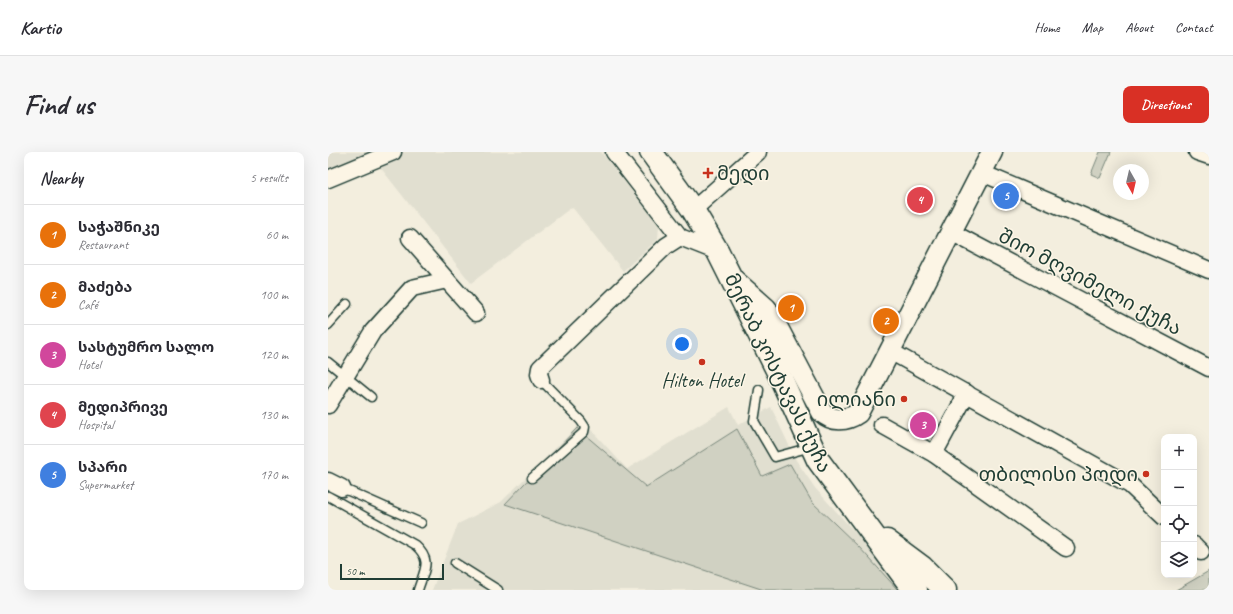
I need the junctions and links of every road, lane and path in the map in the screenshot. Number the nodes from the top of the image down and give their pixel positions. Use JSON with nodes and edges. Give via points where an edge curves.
{"nodes":[{"id":1,"x":393,"y":152,"type":"edge"},
{"id":2,"x":614,"y":152,"type":"edge"},
{"id":3,"x":758,"y":152,"type":"edge"},
{"id":4,"x":992,"y":152,"type":"edge"},
{"id":5,"x":1197,"y":152,"type":"edge"},
{"id":6,"x":657,"y":154,"type":"edge"},
{"id":7,"x":1209,"y":156,"type":"edge"},
{"id":8,"x":982,"y":173,"type":"junction"},
{"id":9,"x":328,"y":179,"type":"edge"},
{"id":10,"x":692,"y":210,"type":"junction"},
{"id":11,"x":951,"y":232,"type":"junction"},
{"id":12,"x":680,"y":237,"type":"junction"},
{"id":13,"x":410,"y":238,"type":"dead end"},
{"id":14,"x":718,"y":252,"type":"junction"},
{"id":15,"x":1209,"y":270,"type":"edge"},
{"id":16,"x":447,"y":280,"type":"junction"},
{"id":17,"x":347,"y":304,"type":"dead end"},
{"id":18,"x":476,"y":313,"type":"dead end"},
{"id":19,"x":762,"y":320,"type":"junction"},
{"id":20,"x":328,"y":325,"type":"edge"},
{"id":21,"x":890,"y":350,"type":"junction"},
{"id":22,"x":328,"y":362,"type":"edge"},
{"id":23,"x":1209,"y":368,"type":"edge"},
{"id":24,"x":345,"y":377,"type":"junction"},
{"id":25,"x":541,"y":380,"type":"joint"},
{"id":26,"x":759,"y":390,"type":"dead end"},
{"id":27,"x":967,"y":393,"type":"junction"},
{"id":28,"x":371,"y":397,"type":"dead end"},
{"id":29,"x":328,"y":405,"type":"edge"},
{"id":30,"x":882,"y":425,"type":"dead end"},
{"id":31,"x":812,"y":447,"type":"junction"},
{"id":32,"x":934,"y":454,"type":"junction"},
{"id":33,"x":532,"y":478,"type":"dead end"},
{"id":34,"x":335,"y":485,"type":"edge"},
{"id":35,"x":328,"y":496,"type":"edge"},
{"id":36,"x":1161,"y":514,"type":"edge"},
{"id":37,"x":422,"y":523,"type":"dead end"},
{"id":38,"x":871,"y":529,"type":"junction"},
{"id":39,"x":1066,"y":548,"type":"dead end"},
{"id":40,"x":455,"y":564,"type":"dead end"},
{"id":41,"x":912,"y":586,"type":"edge"},
{"id":42,"x":418,"y":590,"type":"edge"},
{"id":43,"x":498,"y":590,"type":"edge"},
{"id":44,"x":945,"y":590,"type":"edge"}],
"edges":[{"from":1,"to":9,"type":"street"},
{"from":2,"to":12,"type":"street"},
{"from":3,"to":10,"type":"street"},
{"from":4,"to":8,"type":"street"},
{"from":5,"to":7,"type":"street"},
{"from":6,"to":10,"type":"main road","name":"მერაბ კოსტავას ქუჩა"},
{"from":8,"to":11,"type":"street"},
{"from":8,"to":15,"type":"street"},
{"from":10,"to":14,"type":"main road","name":"მერაბ კოსტავას ქუჩა"},
{"from":11,"to":21,"type":"street"},
{"from":11,"to":23,"type":"street","name":"შიო მღვიმელი ქუჩა"},
{"from":12,"to":14,"type":"street","name":"მერაბ კოსტავას ქუჩა"},
{"from":12,"to":25,"type":"street","via":[[666,246],[540,368],[538,374]]},
{"from":13,"to":16,"type":"street"},
{"from":14,"to":19,"type":"main road","name":"მერაბ კოსტავას ქუჩა","via":[[731,277]]},
{"from":16,"to":18,"type":"street"},
{"from":16,"to":24,"type":"street","via":[[412,288],[374,331]]},
{"from":17,"to":20,"type":"lane"},
{"from":19,"to":21,"type":"street","via":[[824,414],[832,418],[847,418],[858,413]]},
{"from":19,"to":31,"type":"main road","name":"მერაბ კოსტავას ქუჩა","via":[[780,376]]},
{"from":21,"to":27,"type":"street"},
{"from":22,"to":24,"type":"lane"},
{"from":24,"to":28,"type":"lane"},
{"from":24,"to":29,"type":"street"},
{"from":25,"to":33,"type":"lane","via":[[585,427],[584,432]]},
{"from":26,"to":31,"type":"lane","via":[[754,421],[775,456]]},
{"from":27,"to":32,"type":"street"},
{"from":27,"to":36,"type":"street","via":[[1130,485]]},
{"from":30,"to":32,"type":"street"},
{"from":31,"to":38,"type":"main road","name":"მერაბ კოსტავას ქუჩა","via":[[832,479]]},
{"from":32,"to":39,"type":"street"},
{"from":34,"to":37,"type":"lane"},
{"from":35,"to":42,"type":"lane","via":[[415,545],[424,553],[427,562]]},
{"from":38,"to":41,"type":"main road","name":"მერაბ კოსტავას ქუჩა"},
{"from":38,"to":44,"type":"main road","name":"მერაბ კოსტავას ქუჩა","via":[[922,567]]},
{"from":40,"to":43,"type":"lane"}]}
